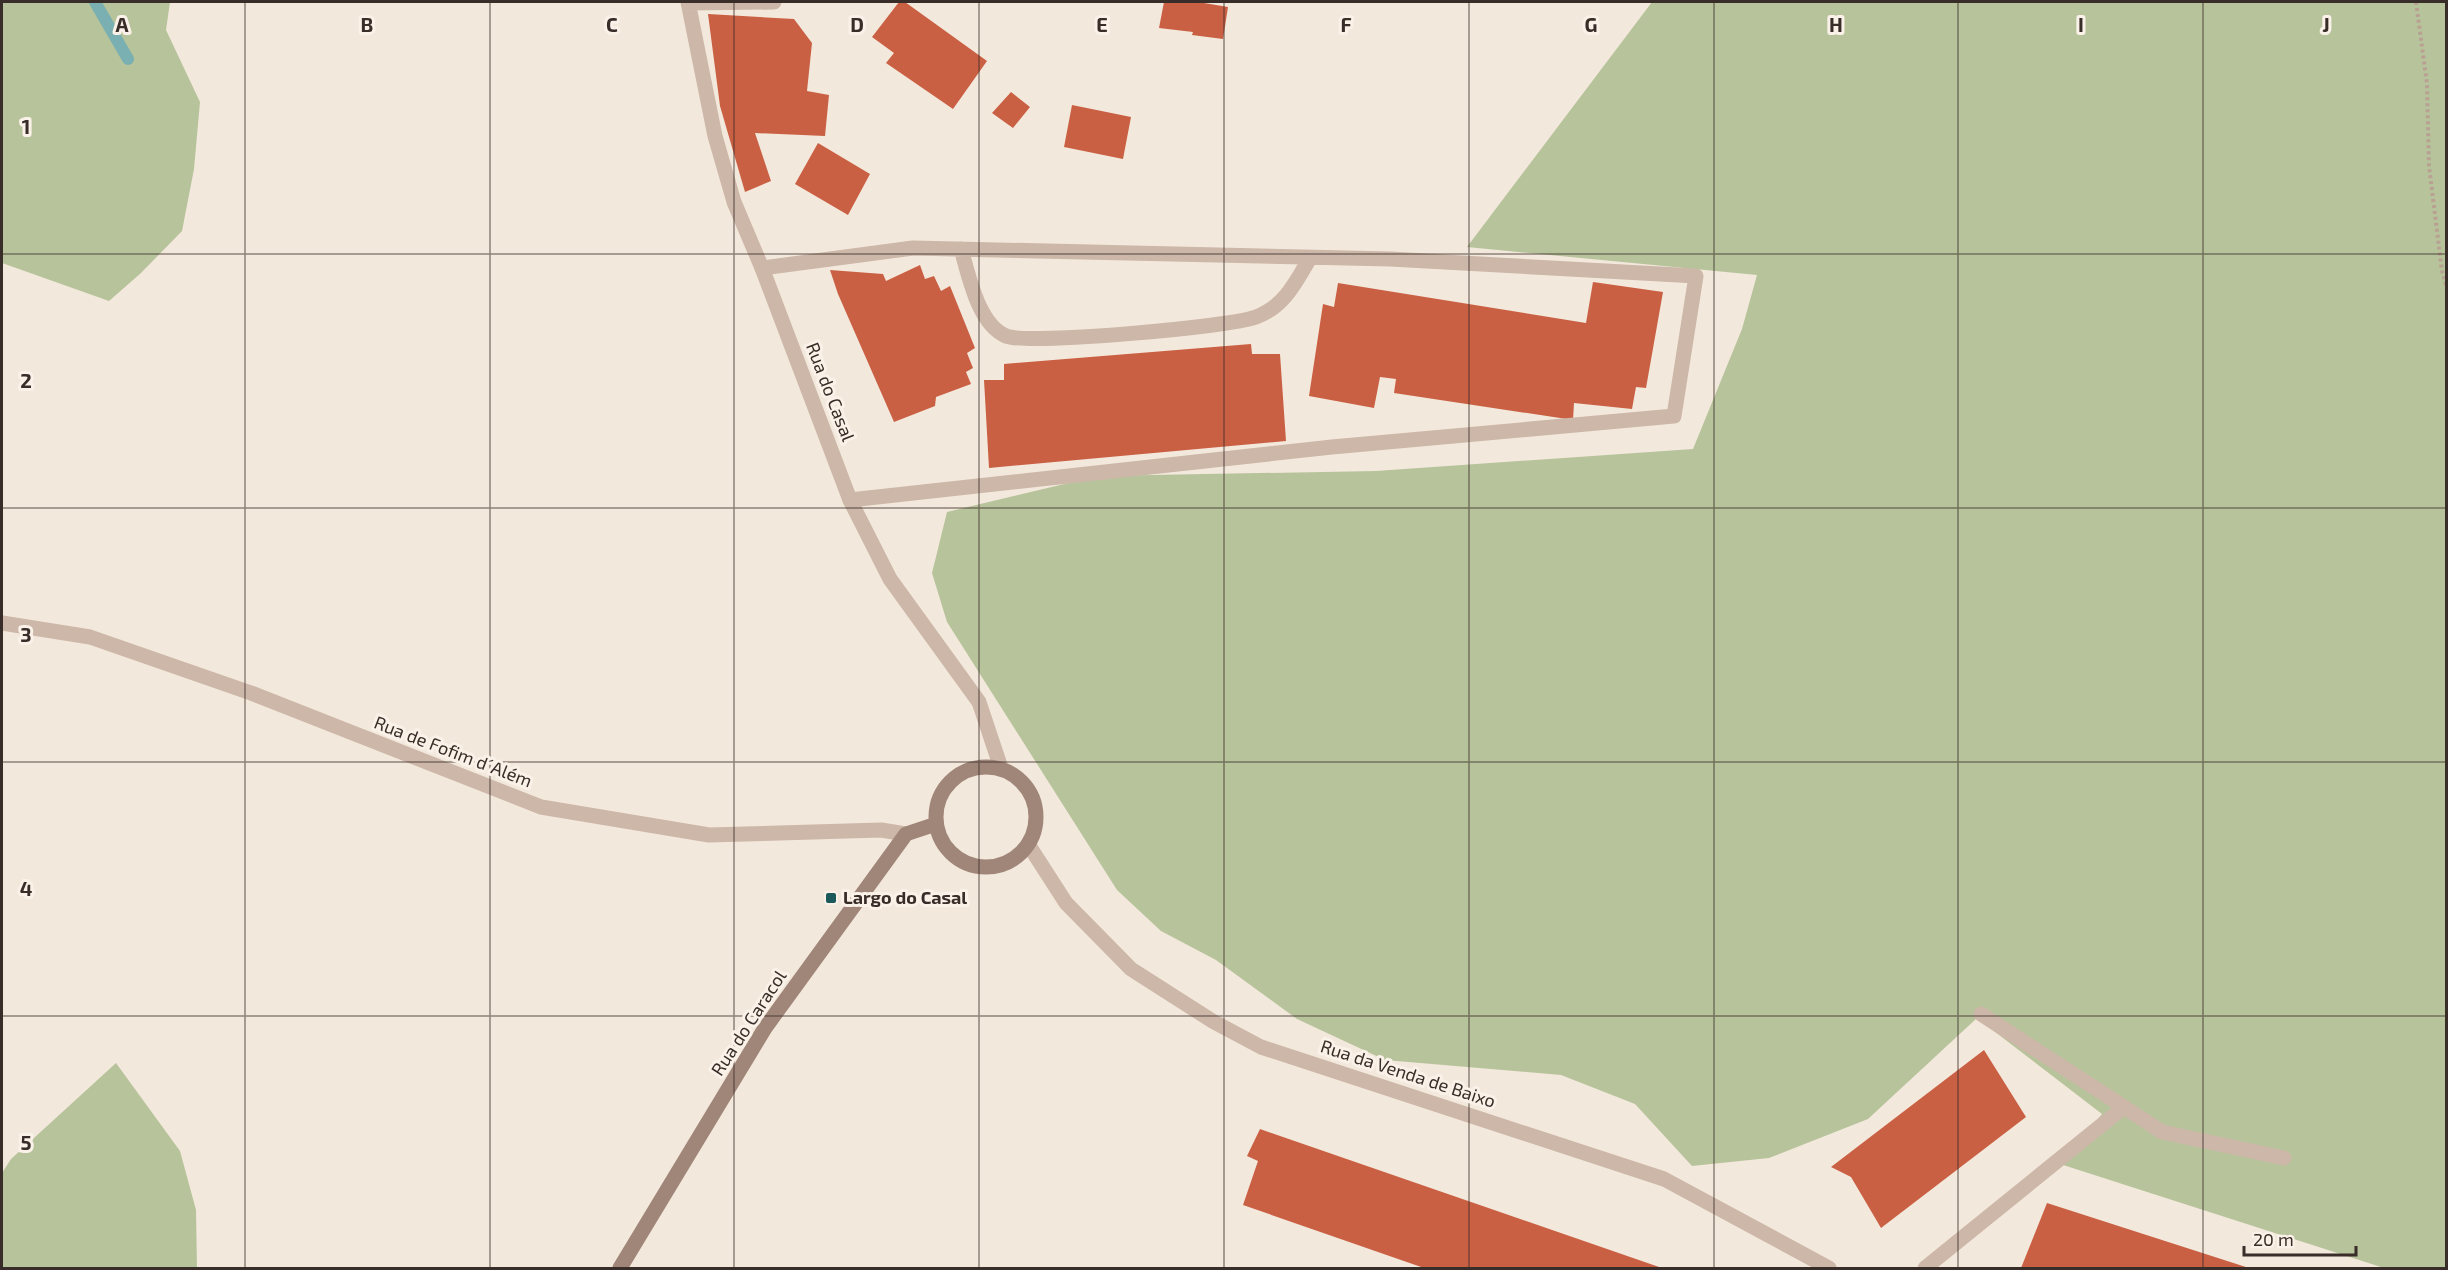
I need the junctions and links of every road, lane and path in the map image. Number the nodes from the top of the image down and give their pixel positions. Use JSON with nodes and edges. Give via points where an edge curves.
{"nodes":[{"id":1,"x":688,"y":2,"type":"edge"},
{"id":2,"x":774,"y":2,"type":"edge"},
{"id":3,"x":2416,"y":2,"type":"edge"},
{"id":4,"x":961,"y":249,"type":"junction"},
{"id":5,"x":1310,"y":258,"type":"junction"},
{"id":6,"x":762,"y":268,"type":"junction"},
{"id":7,"x":2446,"y":285,"type":"edge"},
{"id":8,"x":850,"y":501,"type":"junction"},
{"id":9,"x":2,"y":623,"type":"edge"},
{"id":10,"x":1001,"y":768,"type":"junction"},
{"id":11,"x":936,"y":824,"type":"junction"},
{"id":12,"x":906,"y":834,"type":"junction"},
{"id":13,"x":1028,"y":844,"type":"junction"},
{"id":14,"x":1981,"y":1014,"type":"dead end"},
{"id":15,"x":2124,"y":1107,"type":"junction"},
{"id":16,"x":2284,"y":1158,"type":"dead end"},
{"id":17,"x":620,"y":1269,"type":"edge"},
{"id":18,"x":1829,"y":1269,"type":"edge"},
{"id":19,"x":1925,"y":1269,"type":"edge"}],
"edges":[{"from":1,"to":2,"type":"street"},
{"from":1,"to":6,"type":"street","name":"Rua do Casal","via":[[715,136],[734,202]]},
{"from":3,"to":7,"type":"path","via":[[2427,84],[2430,166]]},
{"from":4,"to":5,"type":"street"},
{"from":4,"to":5,"type":"street","via":[[981,310],[1005,336],[1018,340],[1201,326],[1256,317],[1291,292]]},
{"from":4,"to":6,"type":"street","via":[[912,248]]},
{"from":5,"to":8,"type":"street","via":[[1696,276],[1674,416],[1332,447]]},
{"from":6,"to":8,"type":"street","name":"Rua do Casal"},
{"from":8,"to":10,"type":"street","name":"Rua do Casal","via":[[890,579],[979,702]]},
{"from":9,"to":12,"type":"street","name":"Rua de Fofim d´Além","via":[[90,637],[251,693],[541,807],[709,835],[881,830]]},
{"from":10,"to":11,"type":"street","via":[[975,767],[957,775],[944,788],[936,808]]},
{"from":10,"to":13,"type":"street","via":[[1027,788],[1034,801],[1036,822]]},
{"from":11,"to":12,"type":"street"},
{"from":11,"to":13,"type":"street","via":[[940,838],[953,855],[970,864],[990,867],[1007,862]]},
{"from":12,"to":17,"type":"street","name":"Rua do Caracol","via":[[765,1028]]},
{"from":13,"to":18,"type":"street","name":"Rua da Venda de Baixo","via":[[1066,903],[1131,969],[1261,1047],[1664,1179]]},
{"from":14,"to":15,"type":"street"},
{"from":15,"to":16,"type":"street","via":[[2162,1132]]},
{"from":15,"to":19,"type":"street"}]}
